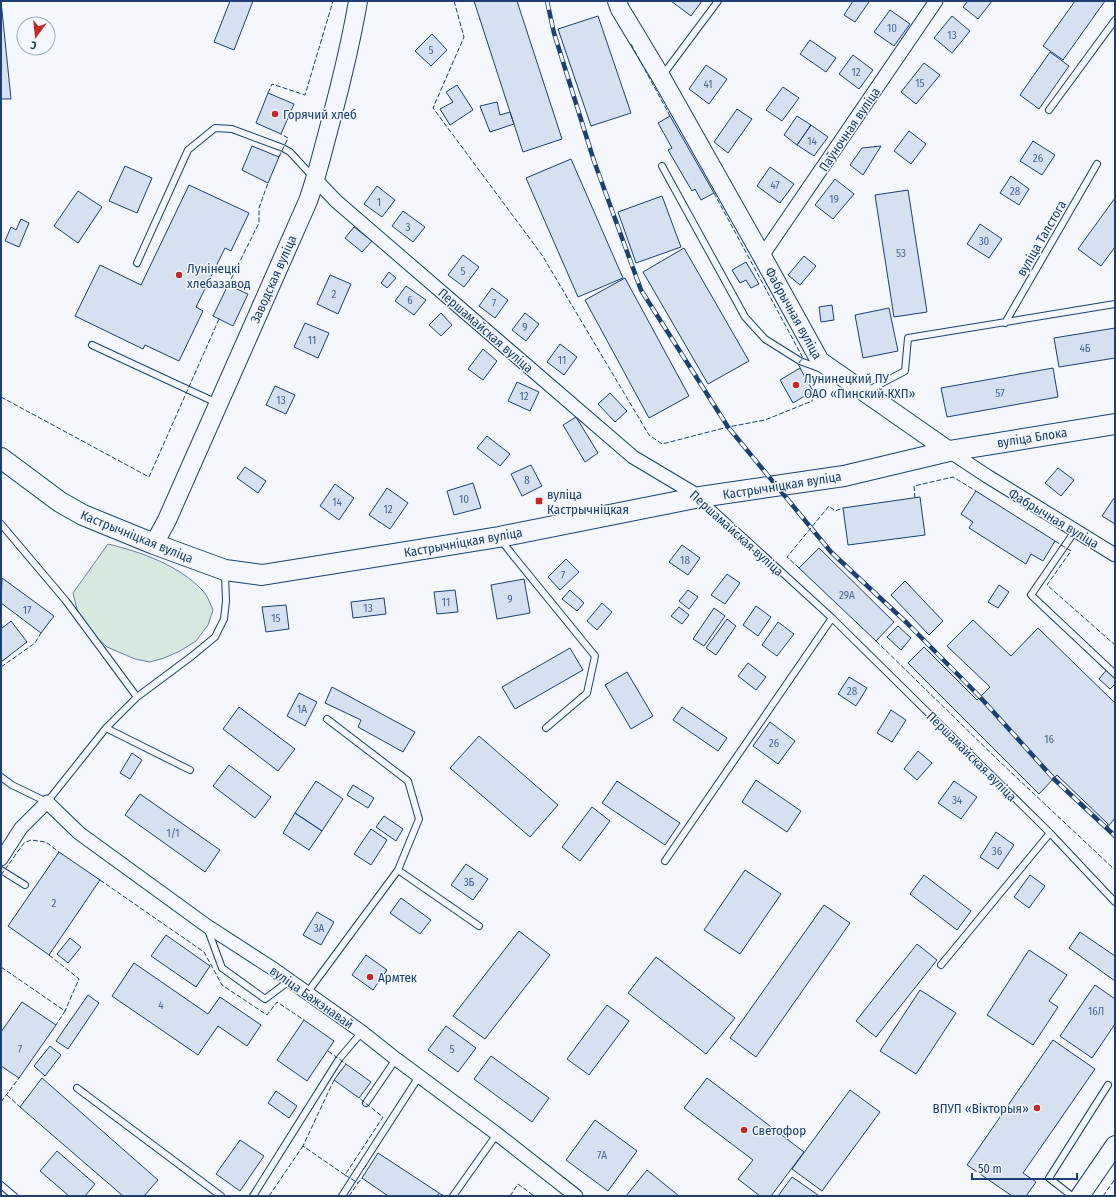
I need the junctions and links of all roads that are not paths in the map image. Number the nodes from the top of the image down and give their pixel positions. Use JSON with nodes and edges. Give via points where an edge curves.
{"nodes":[{"id":1,"x":358,"y":1,"type":"edge"},
{"id":2,"x":718,"y":1,"type":"edge"},
{"id":3,"x":936,"y":1,"type":"edge"},
{"id":4,"x":621,"y":4,"type":"edge"},
{"id":5,"x":1115,"y":20,"type":"edge"},
{"id":6,"x":661,"y":77,"type":"junction"},
{"id":7,"x":1049,"y":110,"type":"dead end"},
{"id":8,"x":1096,"y":164,"type":"dead end"},
{"id":9,"x":662,"y":166,"type":"dead end"},
{"id":10,"x":316,"y":180,"type":"junction"},
{"id":11,"x":762,"y":256,"type":"junction"},
{"id":12,"x":137,"y":263,"type":"dead end"},
{"id":13,"x":1115,"y":304,"type":"edge"},
{"id":14,"x":1005,"y":323,"type":"junction"},
{"id":15,"x":92,"y":345,"type":"dead end"},
{"id":16,"x":843,"y":378,"type":"junction"},
{"id":17,"x":864,"y":392,"type":"junction"},
{"id":18,"x":218,"y":404,"type":"junction"},
{"id":19,"x":1115,"y":424,"type":"edge"},
{"id":20,"x":949,"y":451,"type":"junction"},
{"id":21,"x":1,"y":458,"type":"edge"},
{"id":22,"x":700,"y":497,"type":"junction"},
{"id":23,"x":1,"y":524,"type":"edge"},
{"id":24,"x":1075,"y":531,"type":"junction"},
{"id":25,"x":499,"y":537,"type":"junction"},
{"id":26,"x":154,"y":544,"type":"junction"},
{"id":27,"x":1115,"y":555,"type":"edge"},
{"id":28,"x":225,"y":570,"type":"junction"},
{"id":29,"x":832,"y":618,"type":"junction"},
{"id":30,"x":1115,"y":674,"type":"edge"},
{"id":31,"x":137,"y":697,"type":"junction"},
{"id":32,"x":327,"y":720,"type":"dead end"},
{"id":33,"x":106,"y":728,"type":"junction"},
{"id":34,"x":546,"y":728,"type":"dead end"},
{"id":35,"x":190,"y":770,"type":"dead end"},
{"id":36,"x":1,"y":777,"type":"edge"},
{"id":37,"x":1,"y":784,"type":"edge"},
{"id":38,"x":12,"y":785,"type":"junction"},
{"id":39,"x":47,"y":802,"type":"junction"},
{"id":40,"x":1050,"y":833,"type":"junction"},
{"id":41,"x":1,"y":859,"type":"edge"},
{"id":42,"x":665,"y":861,"type":"dead end"},
{"id":43,"x":1,"y":870,"type":"edge"},
{"id":44,"x":398,"y":870,"type":"junction"},
{"id":45,"x":25,"y":885,"type":"dead end"},
{"id":46,"x":1115,"y":902,"type":"edge"},
{"id":47,"x":207,"y":926,"type":"junction"},
{"id":48,"x":479,"y":926,"type":"dead end"},
{"id":49,"x":941,"y":965,"type":"dead end"},
{"id":50,"x":289,"y":981,"type":"junction"},
{"id":51,"x":307,"y":993,"type":"junction"},
{"id":52,"x":362,"y":1032,"type":"junction"},
{"id":53,"x":396,"y":1059,"type":"junction"},
{"id":54,"x":420,"y":1075,"type":"junction"},
{"id":55,"x":1108,"y":1085,"type":"dead end"},
{"id":56,"x":77,"y":1088,"type":"dead end"},
{"id":57,"x":366,"y":1103,"type":"dead end"},
{"id":58,"x":497,"y":1134,"type":"junction"},
{"id":59,"x":1115,"y":1145,"type":"edge"},
{"id":60,"x":1,"y":1185,"type":"edge"},
{"id":61,"x":14,"y":1196,"type":"edge"},
{"id":62,"x":221,"y":1196,"type":"edge"},
{"id":63,"x":253,"y":1196,"type":"edge"},
{"id":64,"x":342,"y":1196,"type":"edge"},
{"id":65,"x":453,"y":1196,"type":"edge"},
{"id":66,"x":576,"y":1196,"type":"edge"},
{"id":67,"x":1072,"y":1196,"type":"edge"},
{"id":68,"x":1080,"y":1196,"type":"edge"}],
"edges":[{"from":1,"to":10,"type":"street","name":"Заводская вуліца"},
{"from":2,"to":6,"type":"lane"},
{"from":3,"to":11,"type":"street","name":"Паўночная вуліца"},
{"from":4,"to":6,"type":"street","name":"Фабрычная вуліца"},
{"from":5,"to":7,"type":"lane"},
{"from":6,"to":11,"type":"street","name":"Фабрычная вуліца"},
{"from":8,"to":14,"type":"lane","name":"вуліца Талстога"},
{"from":9,"to":16,"type":"lane","via":[[745,317],[765,339],[800,361]]},
{"from":10,"to":12,"type":"lane","via":[[290,152],[283,148],[232,129],[215,128],[188,150]]},
{"from":10,"to":18,"type":"street","name":"Заводская вуліца"},
{"from":10,"to":22,"type":"street","name":"Першамайская вуліца","via":[[336,201],[633,456]]},
{"from":11,"to":16,"type":"street","name":"Фабрычная вуліца","via":[[820,361]]},
{"from":13,"to":14,"type":"lane"},
{"from":14,"to":17,"type":"lane","via":[[908,338],[905,371]]},
{"from":15,"to":18,"type":"lane"},
{"from":16,"to":17,"type":"street","name":"Фабрычная вуліца"},
{"from":17,"to":20,"type":"street","name":"Фабрычная вуліца"},
{"from":18,"to":26,"type":"street","name":"Заводская вуліца"},
{"from":19,"to":20,"type":"main road","name":"вуліца Блока"},
{"from":20,"to":22,"type":"main road","name":"Кастрычніцкая вуліца","via":[[844,476]]},
{"from":20,"to":24,"type":"street","name":"Фабрычная вуліца"},
{"from":21,"to":26,"type":"main road","name":"Кастрычніцкая вуліца","via":[[60,502],[83,515]]},
{"from":22,"to":25,"type":"main road","name":"Кастрычніцкая вуліца"},
{"from":22,"to":29,"type":"lane","name":"Першамайская вуліца"},
{"from":23,"to":31,"type":"lane","via":[[66,601]]},
{"from":24,"to":27,"type":"street","name":"Фабрычная вуліца"},
{"from":24,"to":30,"type":"lane","via":[[1031,595]]},
{"from":25,"to":28,"type":"main road","name":"Кастрычніцкая вуліца","via":[[262,575]]},
{"from":25,"to":34,"type":"lane","via":[[595,656],[587,692]]},
{"from":26,"to":28,"type":"main road","name":"Кастрычніцкая вуліца"},
{"from":28,"to":31,"type":"lane","via":[[224,619],[215,637]]},
{"from":29,"to":40,"type":"lane","name":"Першамайская вуліца"},
{"from":29,"to":42,"type":"lane"},
{"from":31,"to":33,"type":"lane"},
{"from":32,"to":44,"type":"lane","via":[[408,781],[419,819]]},
{"from":33,"to":35,"type":"lane"},
{"from":33,"to":39,"type":"lane"},
{"from":36,"to":38,"type":"lane"},
{"from":37,"to":38,"type":"lane"},
{"from":38,"to":39,"type":"lane"},
{"from":39,"to":41,"type":"street","via":[[21,828]]},
{"from":39,"to":47,"type":"street","name":"вуліца Бажэнавай","via":[[79,833]]},
{"from":40,"to":46,"type":"lane","name":"Першамайская вуліца"},
{"from":40,"to":49,"type":"lane"},
{"from":43,"to":45,"type":"lane"},
{"from":44,"to":48,"type":"lane"},
{"from":44,"to":51,"type":"lane"},
{"from":47,"to":50,"type":"street","name":"вуліца Бажэнавай"},
{"from":47,"to":50,"type":"lane","via":[[222,968],[265,998]]},
{"from":50,"to":51,"type":"street","name":"вуліца Бажэнавай"},
{"from":51,"to":52,"type":"street","name":"вуліца Бажэнавай"},
{"from":52,"to":53,"type":"street","name":"вуліца Бажэнавай"},
{"from":52,"to":63,"type":"lane","via":[[339,1059]]},
{"from":53,"to":54,"type":"street","name":"вуліца Бажэнавай"},
{"from":53,"to":57,"type":"lane"},
{"from":54,"to":58,"type":"street","name":"вуліца Бажэнавай"},
{"from":54,"to":64,"type":"lane"},
{"from":55,"to":67,"type":"lane","via":[[1049,1178]]},
{"from":56,"to":62,"type":"lane"},
{"from":58,"to":65,"type":"lane"},
{"from":58,"to":66,"type":"street","name":"вуліца Бажэнавай"},
{"from":59,"to":68,"type":"street"},
{"from":60,"to":61,"type":"lane"}]}
